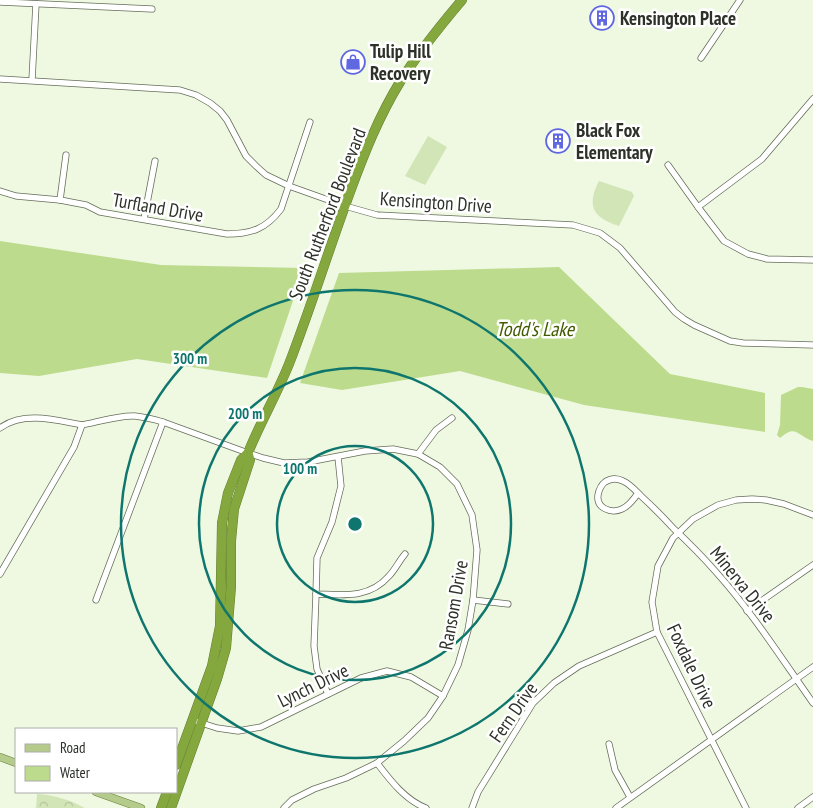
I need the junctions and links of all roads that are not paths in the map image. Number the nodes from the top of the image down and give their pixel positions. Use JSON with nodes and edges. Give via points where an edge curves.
{"nodes":[{"id":1,"x":462,"y":0,"type":"edge"},
{"id":2,"x":740,"y":0,"type":"edge"},
{"id":3,"x":0,"y":2,"type":"edge"},
{"id":4,"x":36,"y":4,"type":"junction"},
{"id":5,"x":152,"y":9,"type":"dead end"},
{"id":6,"x":701,"y":58,"type":"dead end"},
{"id":7,"x":0,"y":79,"type":"edge"},
{"id":8,"x":32,"y":80,"type":"junction"},
{"id":9,"x":813,"y":99,"type":"edge"},
{"id":10,"x":310,"y":122,"type":"dead end"},
{"id":11,"x":66,"y":155,"type":"dead end"},
{"id":12,"x":155,"y":161,"type":"dead end"},
{"id":13,"x":668,"y":165,"type":"dead end"},
{"id":14,"x":289,"y":186,"type":"junction"},
{"id":15,"x":0,"y":191,"type":"edge"},
{"id":16,"x":60,"y":200,"type":"junction"},
{"id":17,"x":345,"y":206,"type":"junction"},
{"id":18,"x":698,"y":207,"type":"junction"},
{"id":19,"x":144,"y":219,"type":"junction"},
{"id":20,"x":813,"y":260,"type":"edge"},
{"id":21,"x":813,"y":345,"type":"edge"},
{"id":22,"x":452,"y":418,"type":"dead end"},
{"id":23,"x":163,"y":422,"type":"junction"},
{"id":24,"x":82,"y":425,"type":"junction"},
{"id":25,"x":0,"y":428,"type":"edge"},
{"id":26,"x":248,"y":453,"type":"junction"},
{"id":27,"x":418,"y":454,"type":"junction"},
{"id":28,"x":338,"y":457,"type":"junction"},
{"id":29,"x":638,"y":493,"type":"junction"},
{"id":30,"x":813,"y":515,"type":"edge"},
{"id":31,"x":678,"y":532,"type":"junction"},
{"id":32,"x":404,"y":554,"type":"dead end"},
{"id":33,"x":813,"y":565,"type":"edge"},
{"id":34,"x":0,"y":574,"type":"edge"},
{"id":35,"x":316,"y":594,"type":"junction"},
{"id":36,"x":96,"y":600,"type":"dead end"},
{"id":37,"x":473,"y":600,"type":"junction"},
{"id":38,"x":508,"y":604,"type":"dead end"},
{"id":39,"x":747,"y":611,"type":"junction"},
{"id":40,"x":657,"y":632,"type":"junction"},
{"id":41,"x":813,"y":666,"type":"edge"},
{"id":42,"x":796,"y":679,"type":"junction"},
{"id":43,"x":328,"y":694,"type":"junction"},
{"id":44,"x":443,"y":696,"type":"junction"},
{"id":45,"x":813,"y":704,"type":"edge"},
{"id":46,"x":192,"y":720,"type":"junction"},
{"id":47,"x":202,"y":723,"type":"junction"},
{"id":48,"x":711,"y":739,"type":"junction"},
{"id":49,"x":609,"y":744,"type":"dead end"},
{"id":50,"x":0,"y":757,"type":"edge"},
{"id":51,"x":178,"y":759,"type":"edge"},
{"id":52,"x":15,"y":763,"type":"edge"},
{"id":53,"x":377,"y":763,"type":"junction"},
{"id":54,"x":178,"y":789,"type":"edge"},
{"id":55,"x":99,"y":793,"type":"edge"},
{"id":56,"x":167,"y":793,"type":"edge"},
{"id":57,"x":176,"y":793,"type":"edge"},
{"id":58,"x":813,"y":797,"type":"edge"},
{"id":59,"x":630,"y":798,"type":"junction"},
{"id":60,"x":141,"y":808,"type":"edge"},
{"id":61,"x":161,"y":808,"type":"edge"},
{"id":62,"x":171,"y":808,"type":"edge"},
{"id":63,"x":284,"y":808,"type":"edge"},
{"id":64,"x":426,"y":808,"type":"edge"},
{"id":65,"x":472,"y":808,"type":"edge"},
{"id":66,"x":616,"y":808,"type":"edge"},
{"id":67,"x":746,"y":808,"type":"edge"},
{"id":68,"x":798,"y":808,"type":"edge"}],
"edges":[{"from":1,"to":17,"type":"highway","name":"South Rutherford Boulevard","via":[[400,82],[366,151]]},
{"from":2,"to":6,"type":"street"},
{"from":3,"to":4,"type":"street"},
{"from":4,"to":5,"type":"street"},
{"from":4,"to":8,"type":"street"},
{"from":7,"to":8,"type":"street","name":"Kensington Drive"},
{"from":8,"to":14,"type":"street","name":"Kensington Drive","via":[[180,90],[196,95],[220,111],[246,156],[256,166],[266,175]]},
{"from":9,"to":18,"type":"street","via":[[762,159]]},
{"from":10,"to":14,"type":"street","name":"Turfland Drive"},
{"from":11,"to":16,"type":"street"},
{"from":12,"to":19,"type":"street"},
{"from":13,"to":18,"type":"street"},
{"from":14,"to":17,"type":"street","name":"Kensington Drive"},
{"from":14,"to":19,"type":"street","name":"Turfland Drive","via":[[275,217],[264,226],[241,234]]},
{"from":15,"to":16,"type":"street","name":"Turfland Drive","via":[[16,196]]},
{"from":16,"to":19,"type":"street","name":"Turfland Drive","via":[[86,205],[100,212]]},
{"from":17,"to":21,"type":"street","name":"Kensington Drive","via":[[378,215],[574,225],[588,229],[620,248],[675,312],[694,325],[730,341]]},
{"from":17,"to":26,"type":"highway","name":"South Rutherford Boulevard","via":[[288,365]]},
{"from":18,"to":20,"type":"street","via":[[724,241],[748,254],[767,259]]},
{"from":22,"to":27,"type":"street","via":[[436,430]]},
{"from":23,"to":24,"type":"street","name":"Ransom Drive","via":[[132,416]]},
{"from":23,"to":26,"type":"street","name":"Ransom Drive"},
{"from":23,"to":36,"type":"street"},
{"from":24,"to":25,"type":"street","via":[[38,417],[22,418]]},
{"from":24,"to":34,"type":"street","via":[[74,448]]},
{"from":26,"to":28,"type":"street","name":"Ransom Drive","via":[[284,463]]},
{"from":26,"to":46,"type":"highway","name":"South Rutherford Boulevard","via":[[241,460],[228,493],[222,523],[220,626],[212,666]]},
{"from":26,"to":47,"type":"highway","name":"South Rutherford Boulevard","via":[[250,460],[234,508],[226,648]]},
{"from":27,"to":28,"type":"street","name":"Ransom Drive","via":[[394,449]]},
{"from":27,"to":37,"type":"street","name":"Ransom Drive","via":[[440,467],[457,484],[472,515],[477,550]]},
{"from":28,"to":35,"type":"street","via":[[341,486],[318,558]]},
{"from":29,"to":29,"type":"street","name":"Minerva Drive","via":[[626,506],[614,511],[608,511],[598,499],[602,485],[612,479],[624,481]]},
{"from":29,"to":31,"type":"street","name":"Minerva Drive"},
{"from":30,"to":31,"type":"street","name":"Foxdale Drive","via":[[784,504],[744,499],[711,508]]},
{"from":31,"to":39,"type":"street","name":"Minerva Drive"},
{"from":31,"to":40,"type":"street","name":"Foxdale Drive","via":[[658,566],[652,602]]},
{"from":32,"to":35,"type":"street","via":[[388,578],[370,592],[349,596]]},
{"from":33,"to":39,"type":"street"},
{"from":35,"to":43,"type":"street","via":[[314,646],[317,669]]},
{"from":37,"to":38,"type":"street"},
{"from":37,"to":44,"type":"street","name":"Ransom Drive","via":[[458,665]]},
{"from":39,"to":42,"type":"street","name":"Minerva Drive"},
{"from":40,"to":48,"type":"street","name":"Foxdale Drive"},
{"from":40,"to":65,"type":"street","name":"Fern Drive","via":[[579,666],[554,682],[534,703],[478,792]]},
{"from":41,"to":42,"type":"street"},
{"from":42,"to":45,"type":"street","name":"Minerva Drive"},
{"from":42,"to":48,"type":"street"},
{"from":43,"to":44,"type":"street","name":"Lynch Drive","via":[[361,678],[387,671],[411,677]]},
{"from":43,"to":47,"type":"street","name":"Lynch Drive","via":[[261,727],[238,732]]},
{"from":44,"to":53,"type":"street","name":"Ransom Drive","via":[[428,718]]},
{"from":46,"to":47,"type":"street","name":"Lynch Drive"},
{"from":46,"to":51,"type":"highway","name":"South Rutherford Boulevard"},
{"from":47,"to":54,"type":"highway","name":"South Rutherford Boulevard"},
{"from":48,"to":59,"type":"street"},
{"from":48,"to":67,"type":"street","name":"Foxdale Drive"},
{"from":49,"to":59,"type":"street","via":[[615,770]]},
{"from":50,"to":52,"type":"main road"},
{"from":53,"to":63,"type":"street","name":"Ransom Drive","via":[[314,789]]},
{"from":53,"to":64,"type":"street","via":[[394,786]]},
{"from":55,"to":60,"type":"main road"},
{"from":56,"to":61,"type":"highway"},
{"from":57,"to":62,"type":"highway","name":"South Rutherford Boulevard"},
{"from":58,"to":68,"type":"street"},
{"from":59,"to":66,"type":"street"}]}
